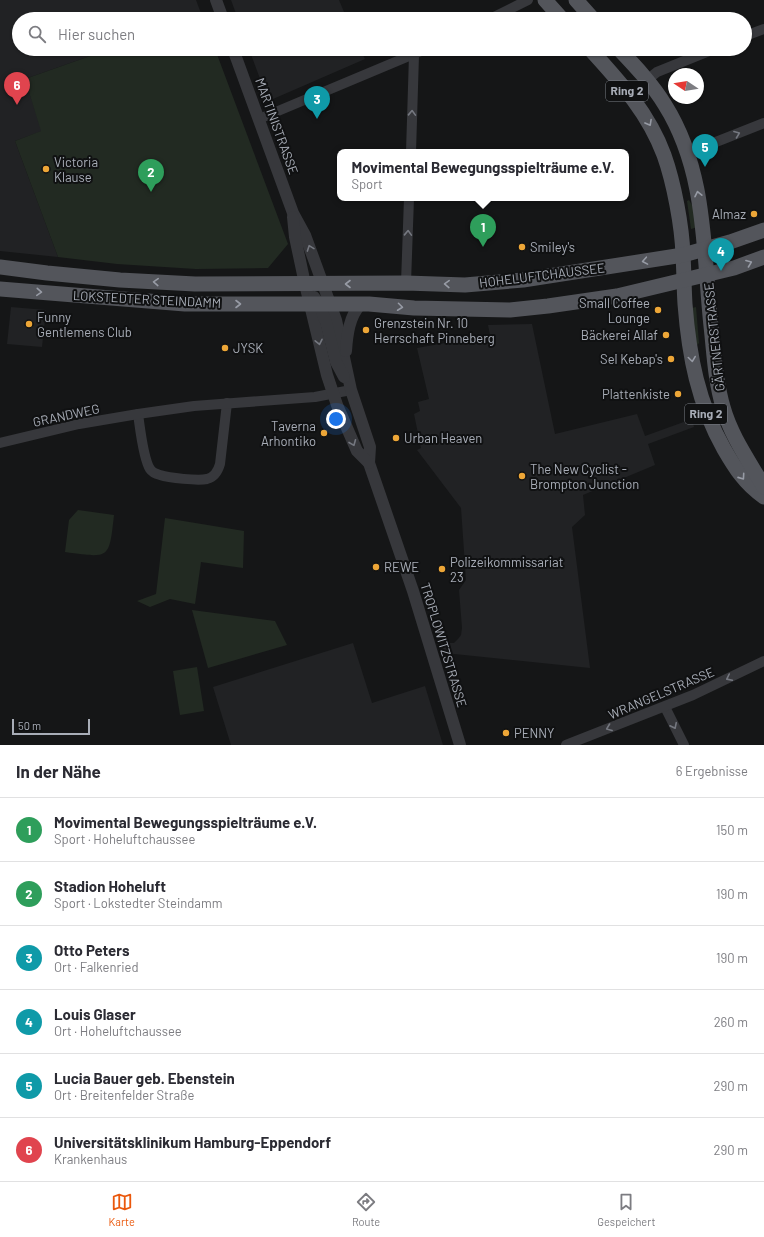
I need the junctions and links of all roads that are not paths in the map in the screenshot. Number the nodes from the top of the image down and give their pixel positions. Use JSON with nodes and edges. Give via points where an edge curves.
{"nodes":[{"id":1,"x":216,"y":0,"type":"edge"},
{"id":2,"x":528,"y":0,"type":"edge"},
{"id":3,"x":545,"y":0,"type":"edge"},
{"id":4,"x":576,"y":0,"type":"edge"},
{"id":5,"x":220,"y":12,"type":"edge"},
{"id":6,"x":504,"y":12,"type":"edge"},
{"id":7,"x":556,"y":12,"type":"edge"},
{"id":8,"x":587,"y":12,"type":"edge"},
{"id":9,"x":764,"y":29,"type":"edge"},
{"id":10,"x":752,"y":33,"type":"edge"},
{"id":11,"x":236,"y":56,"type":"edge"},
{"id":12,"x":412,"y":56,"type":"edge"},
{"id":13,"x":414,"y":56,"type":"edge"},
{"id":14,"x":596,"y":56,"type":"edge"},
{"id":15,"x":626,"y":56,"type":"edge"},
{"id":16,"x":697,"y":56,"type":"edge"},
{"id":17,"x":647,"y":80,"type":"junction"},
{"id":18,"x":259,"y":119,"type":"junction"},
{"id":19,"x":764,"y":123,"type":"edge"},
{"id":20,"x":411,"y":149,"type":"edge"},
{"id":21,"x":688,"y":153,"type":"junction"},
{"id":22,"x":409,"y":201,"type":"edge"},
{"id":23,"x":293,"y":214,"type":"junction"},
{"id":24,"x":764,"y":230,"type":"edge"},
{"id":25,"x":706,"y":249,"type":"junction"},
{"id":26,"x":683,"y":255,"type":"junction"},
{"id":27,"x":764,"y":257,"type":"edge"},
{"id":28,"x":0,"y":267,"type":"edge"},
{"id":29,"x":707,"y":275,"type":"junction"},
{"id":30,"x":684,"y":280,"type":"junction"},
{"id":31,"x":406,"y":283,"type":"junction"},
{"id":32,"x":0,"y":290,"type":"edge"},
{"id":33,"x":317,"y":294,"type":"junction"},
{"id":34,"x":361,"y":304,"type":"junction"},
{"id":35,"x":345,"y":363,"type":"junction"},
{"id":36,"x":351,"y":390,"type":"junction"},
{"id":37,"x":333,"y":394,"type":"junction"},
{"id":38,"x":227,"y":403,"type":"junction"},
{"id":39,"x":138,"y":414,"type":"junction"},
{"id":40,"x":0,"y":443,"type":"edge"},
{"id":41,"x":369,"y":463,"type":"junction"},
{"id":42,"x":764,"y":487,"type":"edge"},
{"id":43,"x":764,"y":497,"type":"edge"},
{"id":44,"x":764,"y":661,"type":"edge"},
{"id":45,"x":665,"y":707,"type":"junction"},
{"id":46,"x":460,"y":745,"type":"edge"},
{"id":47,"x":566,"y":745,"type":"edge"},
{"id":48,"x":684,"y":745,"type":"edge"}],
"edges":[{"from":1,"to":5,"type":"street"},
{"from":2,"to":6,"type":"street"},
{"from":3,"to":7,"type":"main road"},
{"from":4,"to":8,"type":"main road"},
{"from":9,"to":10,"type":"street"},
{"from":11,"to":18,"type":"street","name":"MARTINISTRASSE"},
{"from":12,"to":18,"type":"street"},
{"from":20,"to":13,"type":"street","one_way":true},
{"from":14,"to":26,"type":"main road","number":"Ring 2","one_way":true,"via":[[638,105],[658,139],[672,185],[681,229]]},
{"from":15,"to":17,"type":"main road","number":"Ring 2"},
{"from":16,"to":17,"type":"street","via":[[657,72]]},
{"from":17,"to":21,"type":"main road","number":"Ring 2","via":[[675,122]]},
{"from":18,"to":23,"type":"street","name":"MARTINISTRASSE"},
{"from":21,"to":19,"type":"street","one_way":true},
{"from":25,"to":21,"type":"main road","number":"Ring 2","one_way":true,"via":[[699,200]]},
{"from":31,"to":22,"type":"street","one_way":true},
{"from":23,"to":33,"type":"street","name":"MARTINISTRASSE","via":[[295,237]]},
{"from":33,"to":23,"type":"street","name":"MARTINISTRASSE","one_way":true,"via":[[305,235]]},
{"from":24,"to":25,"type":"main road","name":"HOHELUFTCHAUSSEE"},
{"from":25,"to":26,"type":"main road","name":"HOHELUFTCHAUSSEE"},
{"from":25,"to":29,"type":"main road","name":"GÄRTNERSTRASSE","number":"Ring 2"},
{"from":26,"to":30,"type":"main road","name":"GÄRTNERSTRASSE","number":"Ring 2"},
{"from":26,"to":31,"type":"main road","name":"HOHELUFTCHAUSSEE","one_way":true,"via":[[523,280],[465,285]]},
{"from":29,"to":27,"type":"main road","name":"HOHELUFTCHAUSSEE","one_way":true},
{"from":33,"to":28,"type":"main road","name":"LOKSTEDTER STEINDAMM","one_way":true,"via":[[120,280]]},
{"from":29,"to":30,"type":"main road","name":"HOHELUFTCHAUSSEE"},
{"from":29,"to":42,"type":"main road","name":"GÄRTNERSTRASSE","number":"Ring 2","via":[[716,372],[723,407],[732,432]]},
{"from":34,"to":30,"type":"main road","name":"HOHELUFTCHAUSSEE","one_way":true,"via":[[510,310],[617,296]]},
{"from":30,"to":43,"type":"main road","name":"GÄRTNERSTRASSE","number":"Ring 2","one_way":true,"via":[[696,383],[707,417],[730,460],[746,483]]},
{"from":31,"to":33,"type":"main road","name":"HOHELUFTCHAUSSEE","one_way":true},
{"from":32,"to":33,"type":"main road","name":"LOKSTEDTER STEINDAMM","one_way":true,"via":[[185,304]]},
{"from":33,"to":34,"type":"main road","name":"HOHELUFTCHAUSSEE"},
{"from":33,"to":35,"type":"street","name":"TROPLOWITZSTRASSE","via":[[336,320]]},
{"from":33,"to":36,"type":"street","via":[[336,362]]},
{"from":33,"to":37,"type":"street","name":"TROPLOWITZSTRASSE","one_way":true,"via":[[323,361]]},
{"from":34,"to":35,"type":"street","via":[[350,326]]},
{"from":35,"to":36,"type":"street","name":"TROPLOWITZSTRASSE"},
{"from":36,"to":37,"type":"street","name":"GRANDWEG"},
{"from":36,"to":41,"type":"street","name":"TROPLOWITZSTRASSE","via":[[370,447]]},
{"from":37,"to":38,"type":"street","name":"GRANDWEG"},
{"from":37,"to":41,"type":"street","name":"TROPLOWITZSTRASSE","one_way":true,"via":[[357,451]]},
{"from":38,"to":39,"type":"street","name":"GRANDWEG"},
{"from":38,"to":39,"type":"street","via":[[220,464],[215,475],[208,479],[198,480],[154,473],[146,459]]},
{"from":39,"to":40,"type":"street","name":"GRANDWEG","via":[[79,424]]},
{"from":41,"to":46,"type":"street","name":"TROPLOWITZSTRASSE","via":[[413,591]]},
{"from":44,"to":45,"type":"street","name":"WRANGELSTRASSE","one_way":true},
{"from":45,"to":47,"type":"street","name":"WRANGELSTRASSE","one_way":true},
{"from":45,"to":48,"type":"street","one_way":true}]}
